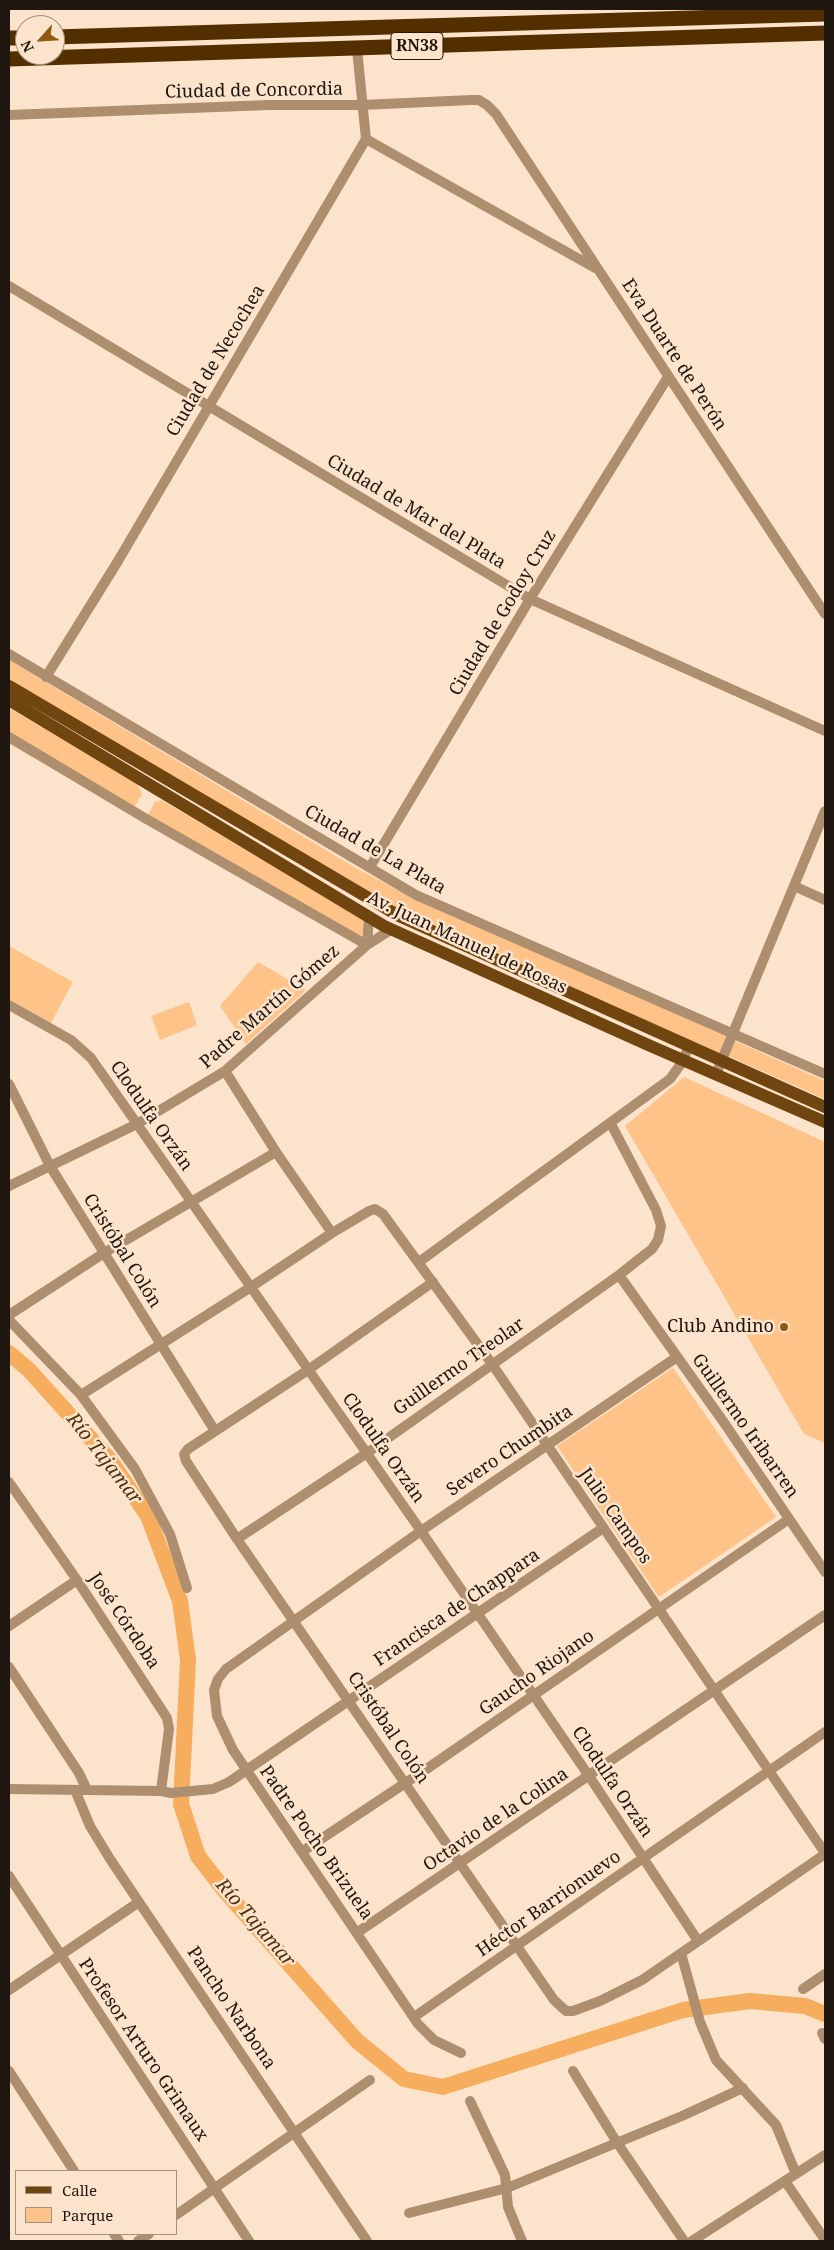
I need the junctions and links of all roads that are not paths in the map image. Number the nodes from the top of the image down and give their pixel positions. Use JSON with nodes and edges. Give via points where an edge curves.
{"nodes":[{"id":1,"x":825,"y":14,"type":"edge"},
{"id":2,"x":825,"y":33,"type":"edge"},
{"id":3,"x":65,"y":37,"type":"edge"},
{"id":4,"x":357,"y":49,"type":"junction"},
{"id":5,"x":9,"y":58,"type":"edge"},
{"id":6,"x":362,"y":106,"type":"junction"},
{"id":7,"x":496,"y":114,"type":"joint"},
{"id":8,"x":9,"y":115,"type":"edge"},
{"id":9,"x":366,"y":139,"type":"junction"},
{"id":10,"x":598,"y":270,"type":"junction"},
{"id":11,"x":9,"y":286,"type":"edge"},
{"id":12,"x":668,"y":378,"type":"junction"},
{"id":13,"x":208,"y":407,"type":"junction"},
{"id":14,"x":530,"y":599,"type":"junction"},
{"id":15,"x":825,"y":614,"type":"edge"},
{"id":16,"x":9,"y":654,"type":"edge"},
{"id":17,"x":46,"y":677,"type":"junction"},
{"id":18,"x":9,"y":686,"type":"edge"},
{"id":19,"x":9,"y":700,"type":"edge"},
{"id":20,"x":825,"y":731,"type":"edge"},
{"id":21,"x":9,"y":737,"type":"edge"},
{"id":22,"x":825,"y":811,"type":"edge"},
{"id":23,"x":370,"y":867,"type":"junction"},
{"id":24,"x":794,"y":886,"type":"junction"},
{"id":25,"x":825,"y":900,"type":"edge"},
{"id":26,"x":369,"y":918,"type":"junction"},
{"id":27,"x":392,"y":930,"type":"junction"},
{"id":28,"x":367,"y":945,"type":"junction"},
{"id":29,"x":9,"y":1006,"type":"edge"},
{"id":30,"x":732,"y":1034,"type":"junction"},
{"id":31,"x":689,"y":1045,"type":"junction"},
{"id":32,"x":683,"y":1060,"type":"junction"},
{"id":33,"x":723,"y":1060,"type":"junction"},
{"id":34,"x":226,"y":1071,"type":"junction"},
{"id":35,"x":716,"y":1074,"type":"junction"},
{"id":36,"x":825,"y":1074,"type":"edge"},
{"id":37,"x":9,"y":1084,"type":"edge"},
{"id":38,"x":825,"y":1107,"type":"edge"},
{"id":39,"x":825,"y":1122,"type":"edge"},
{"id":40,"x":138,"y":1124,"type":"junction"},
{"id":41,"x":611,"y":1124,"type":"junction"},
{"id":42,"x":276,"y":1152,"type":"junction"},
{"id":43,"x":50,"y":1166,"type":"junction"},
{"id":44,"x":9,"y":1186,"type":"edge"},
{"id":45,"x":191,"y":1202,"type":"junction"},
{"id":46,"x":332,"y":1232,"type":"junction"},
{"id":47,"x":104,"y":1253,"type":"junction"},
{"id":48,"x":419,"y":1262,"type":"junction"},
{"id":49,"x":619,"y":1275,"type":"junction"},
{"id":50,"x":433,"y":1282,"type":"junction"},
{"id":51,"x":251,"y":1287,"type":"junction"},
{"id":52,"x":9,"y":1315,"type":"edge"},
{"id":53,"x":9,"y":1320,"type":"edge"},
{"id":54,"x":161,"y":1344,"type":"junction"},
{"id":55,"x":677,"y":1357,"type":"junction"},
{"id":56,"x":492,"y":1364,"type":"junction"},
{"id":57,"x":308,"y":1370,"type":"junction"},
{"id":58,"x":80,"y":1395,"type":"junction"},
{"id":59,"x":215,"y":1431,"type":"junction"},
{"id":60,"x":546,"y":1445,"type":"junction"},
{"id":61,"x":367,"y":1453,"type":"junction"},
{"id":62,"x":9,"y":1482,"type":"edge"},
{"id":63,"x":789,"y":1519,"type":"junction"},
{"id":64,"x":603,"y":1528,"type":"junction"},
{"id":65,"x":421,"y":1531,"type":"junction"},
{"id":66,"x":237,"y":1539,"type":"junction"},
{"id":67,"x":825,"y":1572,"type":"edge"},
{"id":68,"x":77,"y":1580,"type":"junction"},
{"id":69,"x":187,"y":1588,"type":"dead end"},
{"id":70,"x":659,"y":1609,"type":"junction"},
{"id":71,"x":477,"y":1613,"type":"junction"},
{"id":72,"x":825,"y":1615,"type":"edge"},
{"id":73,"x":294,"y":1620,"type":"junction"},
{"id":74,"x":9,"y":1626,"type":"edge"},
{"id":75,"x":9,"y":1667,"type":"edge"},
{"id":76,"x":218,"y":1679,"type":"joint"},
{"id":77,"x":715,"y":1691,"type":"junction"},
{"id":78,"x":532,"y":1696,"type":"junction"},
{"id":79,"x":350,"y":1700,"type":"junction"},
{"id":80,"x":825,"y":1732,"type":"edge"},
{"id":81,"x":246,"y":1771,"type":"junction"},
{"id":82,"x":769,"y":1771,"type":"junction"},
{"id":83,"x":589,"y":1776,"type":"junction"},
{"id":84,"x":405,"y":1783,"type":"junction"},
{"id":85,"x":9,"y":1789,"type":"edge"},
{"id":86,"x":75,"y":1790,"type":"junction"},
{"id":87,"x":87,"y":1790,"type":"junction"},
{"id":88,"x":166,"y":1792,"type":"junction"},
{"id":89,"x":303,"y":1850,"type":"junction"},
{"id":90,"x":825,"y":1853,"type":"edge"},
{"id":91,"x":644,"y":1858,"type":"junction"},
{"id":92,"x":461,"y":1864,"type":"junction"},
{"id":93,"x":9,"y":1876,"type":"edge"},
{"id":94,"x":139,"y":1902,"type":"junction"},
{"id":95,"x":358,"y":1932,"type":"junction"},
{"id":96,"x":698,"y":1941,"type":"junction"},
{"id":97,"x":516,"y":1946,"type":"junction"},
{"id":98,"x":681,"y":1953,"type":"junction"},
{"id":99,"x":60,"y":1955,"type":"junction"},
{"id":100,"x":825,"y":1974,"type":"edge"},
{"id":101,"x":804,"y":1989,"type":"dead end"},
{"id":102,"x":9,"y":1990,"type":"edge"},
{"id":103,"x":414,"y":2017,"type":"junction"},
{"id":104,"x":461,"y":2053,"type":"dead end"},
{"id":105,"x":9,"y":2071,"type":"edge"},
{"id":106,"x":573,"y":2071,"type":"dead end"},
{"id":107,"x":370,"y":2080,"type":"dead end"},
{"id":108,"x":742,"y":2088,"type":"junction"},
{"id":109,"x":470,"y":2101,"type":"dead end"},
{"id":110,"x":296,"y":2133,"type":"junction"},
{"id":111,"x":616,"y":2141,"type":"junction"},
{"id":112,"x":825,"y":2156,"type":"edge"},
{"id":113,"x":73,"y":2170,"type":"edge"},
{"id":114,"x":796,"y":2174,"type":"junction"},
{"id":115,"x":785,"y":2181,"type":"junction"},
{"id":116,"x":216,"y":2188,"type":"junction"},
{"id":117,"x":507,"y":2188,"type":"junction"},
{"id":118,"x":409,"y":2213,"type":"dead end"},
{"id":119,"x":178,"y":2214,"type":"edge"},
{"id":120,"x":825,"y":2240,"type":"edge"},
{"id":121,"x":249,"y":2241,"type":"edge"},
{"id":122,"x":367,"y":2241,"type":"edge"},
{"id":123,"x":522,"y":2241,"type":"edge"},
{"id":124,"x":684,"y":2241,"type":"edge"},
{"id":125,"x":692,"y":2241,"type":"edge"}],
"edges":[{"from":1,"to":3,"type":"highway","number":"RN38"},
{"from":2,"to":4,"type":"highway","number":"RN38"},
{"from":4,"to":5,"type":"highway","number":"RN38"},
{"from":4,"to":6,"type":"street"},
{"from":6,"to":7,"type":"street","name":"Ciudad de Concordia","via":[[479,100]]},
{"from":6,"to":8,"type":"street","name":"Ciudad de Concordia","via":[[269,105]]},
{"from":6,"to":9,"type":"street"},
{"from":7,"to":10,"type":"street","name":"Eva Duarte de Perón"},
{"from":9,"to":10,"type":"street"},
{"from":9,"to":13,"type":"street","name":"Ciudad de Necochea"},
{"from":10,"to":12,"type":"street","name":"Eva Duarte de Perón"},
{"from":11,"to":13,"type":"street","name":"Ciudad de Mar del Plata"},
{"from":12,"to":14,"type":"street","name":"Ciudad de Godoy Cruz"},
{"from":12,"to":15,"type":"street","name":"Eva Duarte de Perón"},
{"from":13,"to":14,"type":"street","name":"Ciudad de Mar del Plata"},
{"from":13,"to":17,"type":"street","name":"Ciudad de Necochea"},
{"from":14,"to":20,"type":"street","name":"Ciudad de Mar del Plata"},
{"from":14,"to":23,"type":"street","name":"Ciudad de Godoy Cruz"},
{"from":16,"to":17,"type":"street","name":"Ciudad de La Plata"},
{"from":17,"to":23,"type":"street","name":"Ciudad de La Plata"},
{"from":18,"to":31,"type":"main road","name":"Av. Juan Manuel de Rosas","via":[[399,916]]},
{"from":19,"to":26,"type":"main road","name":"Av. Juan Manuel de Rosas"},
{"from":21,"to":28,"type":"street"},
{"from":22,"to":24,"type":"street"},
{"from":23,"to":30,"type":"street","name":"Ciudad de La Plata","via":[[416,895]]},
{"from":24,"to":25,"type":"street"},
{"from":24,"to":30,"type":"street"},
{"from":26,"to":27,"type":"main road","name":"Av. Juan Manuel de Rosas"},
{"from":26,"to":28,"type":"street","name":"Padre Martín Gómez"},
{"from":27,"to":28,"type":"street"},
{"from":27,"to":32,"type":"main road","name":"Av. Juan Manuel de Rosas"},
{"from":28,"to":34,"type":"street","name":"Padre Martín Gómez"},
{"from":29,"to":40,"type":"street","name":"Clodulfa Orzán","via":[[82,1048]]},
{"from":30,"to":33,"type":"street"},
{"from":30,"to":36,"type":"street","name":"Ciudad de La Plata"},
{"from":31,"to":32,"type":"street"},
{"from":31,"to":33,"type":"main road","name":"Av. Juan Manuel de Rosas"},
{"from":32,"to":35,"type":"main road","name":"Av. Juan Manuel de Rosas"},
{"from":32,"to":41,"type":"street","via":[[670,1079]]},
{"from":33,"to":35,"type":"street"},
{"from":33,"to":38,"type":"main road","name":"Av. Juan Manuel de Rosas"},
{"from":34,"to":40,"type":"street","name":"Padre Martín Gómez"},
{"from":34,"to":42,"type":"street"},
{"from":35,"to":39,"type":"main road","name":"Av. Juan Manuel de Rosas"},
{"from":37,"to":43,"type":"street","name":"Cristóbal Colón"},
{"from":40,"to":43,"type":"street","name":"Padre Martín Gómez"},
{"from":40,"to":45,"type":"street","name":"Clodulfa Orzán"},
{"from":41,"to":48,"type":"street"},
{"from":41,"to":49,"type":"street","name":"Guillermo Treolar","via":[[656,1210],[660,1226],[658,1240],[652,1249]]},
{"from":42,"to":45,"type":"street"},
{"from":42,"to":46,"type":"street"},
{"from":43,"to":44,"type":"street","name":"Padre Martín Gómez"},
{"from":43,"to":47,"type":"street","name":"Cristóbal Colón"},
{"from":45,"to":47,"type":"street"},
{"from":45,"to":51,"type":"street","name":"Clodulfa Orzán"},
{"from":46,"to":48,"type":"street","name":"Julio Campos","via":[[375,1209],[384,1214]]},
{"from":46,"to":51,"type":"street"},
{"from":47,"to":52,"type":"street"},
{"from":47,"to":54,"type":"street","name":"Cristóbal Colón"},
{"from":48,"to":50,"type":"street","name":"Julio Campos"},
{"from":49,"to":55,"type":"street","name":"Guillermo Iribarren"},
{"from":49,"to":56,"type":"street","name":"Guillermo Treolar"},
{"from":50,"to":56,"type":"street","name":"Julio Campos"},
{"from":50,"to":57,"type":"street"},
{"from":51,"to":54,"type":"street"},
{"from":51,"to":57,"type":"street","name":"Clodulfa Orzán"},
{"from":53,"to":58,"type":"street"},
{"from":54,"to":58,"type":"street"},
{"from":54,"to":59,"type":"street","name":"Cristóbal Colón"},
{"from":55,"to":60,"type":"street","name":"Severo Chumbita"},
{"from":55,"to":63,"type":"street","name":"Guillermo Iribarren"},
{"from":56,"to":60,"type":"street","name":"Julio Campos"},
{"from":56,"to":61,"type":"street","name":"Guillermo Treolar"},
{"from":57,"to":59,"type":"street"},
{"from":57,"to":61,"type":"street","name":"Clodulfa Orzán"},
{"from":58,"to":69,"type":"street","via":[[135,1469],[156,1504],[170,1534]]},
{"from":59,"to":66,"type":"street","name":"Cristóbal Colón","via":[[184,1454],[186,1462]]},
{"from":60,"to":64,"type":"street","name":"Julio Campos"},
{"from":60,"to":65,"type":"street","name":"Severo Chumbita"},
{"from":61,"to":65,"type":"street","name":"Clodulfa Orzán"},
{"from":61,"to":66,"type":"street","name":"Guillermo Treolar"},
{"from":62,"to":68,"type":"street","name":"José Córdoba"},
{"from":63,"to":67,"type":"street","name":"Guillermo Iribarren"},
{"from":63,"to":70,"type":"street","name":"Gaucho Riojano"},
{"from":64,"to":70,"type":"street","name":"Julio Campos"},
{"from":64,"to":71,"type":"street","name":"Francisca de Chappara"},
{"from":65,"to":71,"type":"street","name":"Clodulfa Orzán"},
{"from":65,"to":73,"type":"street","name":"Severo Chumbita"},
{"from":66,"to":73,"type":"street","name":"Cristóbal Colón"},
{"from":68,"to":74,"type":"street"},
{"from":68,"to":88,"type":"street","name":"José Córdoba","via":[[167,1718]]},
{"from":70,"to":77,"type":"street","name":"Julio Campos"},
{"from":70,"to":78,"type":"street","name":"Gaucho Riojano"},
{"from":71,"to":78,"type":"street","name":"Clodulfa Orzán"},
{"from":71,"to":79,"type":"street","name":"Francisca de Chappara"},
{"from":72,"to":77,"type":"street","name":"Octavio de la Colina"},
{"from":73,"to":76,"type":"street","name":"Severo Chumbita","via":[[226,1669]]},
{"from":73,"to":79,"type":"street","name":"Cristóbal Colón"},
{"from":75,"to":87,"type":"street"},
{"from":76,"to":81,"type":"street","name":"Padre Pocho Brizuela","via":[[214,1690],[218,1716]]},
{"from":77,"to":82,"type":"street","name":"Julio Campos"},
{"from":77,"to":83,"type":"street","name":"Octavio de la Colina"},
{"from":78,"to":83,"type":"street","name":"Clodulfa Orzán"},
{"from":78,"to":84,"type":"street","name":"Gaucho Riojano"},
{"from":79,"to":81,"type":"street","name":"Francisca de Chappara"},
{"from":79,"to":84,"type":"street","name":"Cristóbal Colón"},
{"from":80,"to":82,"type":"street","name":"Héctor Barrionuevo"},
{"from":81,"to":88,"type":"street","name":"Francisca de Chappara","via":[[213,1789]]},
{"from":81,"to":89,"type":"street","name":"Padre Pocho Brizuela"},
{"from":82,"to":90,"type":"street","name":"Julio Campos"},
{"from":82,"to":91,"type":"street","name":"Héctor Barrionuevo"},
{"from":83,"to":91,"type":"street","name":"Clodulfa Orzán"},
{"from":83,"to":92,"type":"street","name":"Octavio de la Colina"},
{"from":84,"to":89,"type":"street","name":"Gaucho Riojano"},
{"from":84,"to":92,"type":"street","name":"Cristóbal Colón"},
{"from":85,"to":86,"type":"street","name":"Francisca de Chappara"},
{"from":86,"to":87,"type":"street","name":"Francisca de Chappara"},
{"from":86,"to":94,"type":"street","name":"Pancho Narbona","via":[[90,1826]]},
{"from":87,"to":88,"type":"street","name":"Francisca de Chappara"},
{"from":89,"to":95,"type":"street","name":"Padre Pocho Brizuela"},
{"from":90,"to":96,"type":"street"},
{"from":91,"to":96,"type":"street","name":"Clodulfa Orzán"},
{"from":91,"to":97,"type":"street","name":"Héctor Barrionuevo"},
{"from":92,"to":95,"type":"street","name":"Octavio de la Colina"},
{"from":92,"to":97,"type":"street","name":"Cristóbal Colón"},
{"from":93,"to":99,"type":"street","name":"Profesor Arturo Grimaux"},
{"from":94,"to":99,"type":"street"},
{"from":94,"to":110,"type":"street","name":"Pancho Narbona"},
{"from":95,"to":103,"type":"street","name":"Padre Pocho Brizuela"},
{"from":96,"to":98,"type":"street"},
{"from":97,"to":98,"type":"street","name":"Cristóbal Colón","via":[[559,2007],[566,2011],[600,2001],[642,1980]]},
{"from":97,"to":103,"type":"street","name":"Héctor Barrionuevo"},
{"from":98,"to":108,"type":"street","via":[[700,2022],[716,2060]]},
{"from":99,"to":102,"type":"street"},
{"from":99,"to":116,"type":"street","name":"Profesor Arturo Grimaux"},
{"from":100,"to":101,"type":"street"},
{"from":103,"to":104,"type":"street","name":"Padre Pocho Brizuela","via":[[434,2040]]},
{"from":105,"to":113,"type":"street"},
{"from":106,"to":111,"type":"street"},
{"from":107,"to":110,"type":"street"},
{"from":108,"to":111,"type":"street","via":[[682,2116]]},
{"from":108,"to":114,"type":"street","via":[[776,2125]]},
{"from":109,"to":117,"type":"street","via":[[505,2175]]},
{"from":110,"to":116,"type":"street"},
{"from":110,"to":122,"type":"street","name":"Pancho Narbona"},
{"from":111,"to":117,"type":"street"},
{"from":111,"to":124,"type":"street"},
{"from":112,"to":114,"type":"street"},
{"from":114,"to":115,"type":"street"},
{"from":115,"to":120,"type":"street"},
{"from":115,"to":125,"type":"street"},
{"from":116,"to":119,"type":"street"},
{"from":116,"to":121,"type":"street","name":"Profesor Arturo Grimaux"},
{"from":117,"to":118,"type":"street"},
{"from":117,"to":123,"type":"street","via":[[508,2207]]}]}
